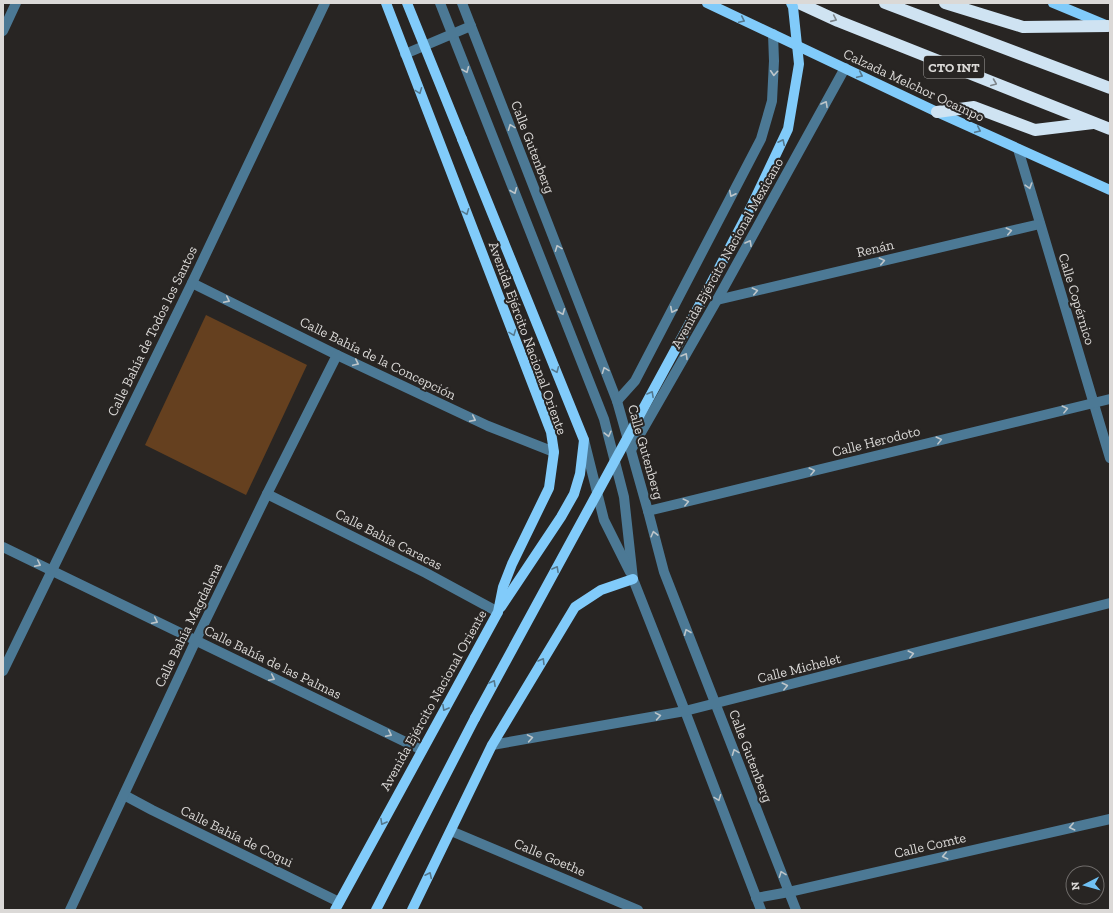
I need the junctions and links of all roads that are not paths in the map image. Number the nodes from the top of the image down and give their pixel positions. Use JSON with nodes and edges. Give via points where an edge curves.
{"nodes":[{"id":1,"x":16,"y":3,"type":"edge"},
{"id":2,"x":325,"y":3,"type":"edge"},
{"id":3,"x":386,"y":3,"type":"edge"},
{"id":4,"x":408,"y":3,"type":"edge"},
{"id":5,"x":440,"y":3,"type":"edge"},
{"id":6,"x":462,"y":3,"type":"edge"},
{"id":7,"x":707,"y":3,"type":"edge"},
{"id":8,"x":791,"y":3,"type":"edge"},
{"id":9,"x":799,"y":3,"type":"edge"},
{"id":10,"x":886,"y":3,"type":"edge"},
{"id":11,"x":899,"y":3,"type":"edge"},
{"id":12,"x":945,"y":3,"type":"edge"},
{"id":13,"x":1053,"y":3,"type":"edge"},
{"id":14,"x":471,"y":26,"type":"junction"},
{"id":15,"x":1109,"y":26,"type":"edge"},
{"id":16,"x":3,"y":30,"type":"edge"},
{"id":17,"x":452,"y":34,"type":"junction"},
{"id":18,"x":773,"y":34,"type":"junction"},
{"id":19,"x":405,"y":54,"type":"junction"},
{"id":20,"x":845,"y":68,"type":"junction"},
{"id":21,"x":1110,"y":88,"type":"edge"},
{"id":22,"x":937,"y":112,"type":"junction"},
{"id":23,"x":1094,"y":123,"type":"junction"},
{"id":24,"x":1110,"y":129,"type":"edge"},
{"id":25,"x":1018,"y":149,"type":"junction"},
{"id":26,"x":1110,"y":190,"type":"edge"},
{"id":27,"x":1040,"y":224,"type":"junction"},
{"id":28,"x":192,"y":283,"type":"junction"},
{"id":29,"x":717,"y":300,"type":"junction"},
{"id":30,"x":337,"y":354,"type":"junction"},
{"id":31,"x":1110,"y":399,"type":"edge"},
{"id":32,"x":617,"y":401,"type":"junction"},
{"id":33,"x":1093,"y":402,"type":"junction"},
{"id":34,"x":584,"y":440,"type":"junction"},
{"id":35,"x":631,"y":450,"type":"junction"},
{"id":36,"x":554,"y":452,"type":"junction"},
{"id":37,"x":1110,"y":458,"type":"edge"},
{"id":38,"x":267,"y":494,"type":"junction"},
{"id":39,"x":648,"y":511,"type":"junction"},
{"id":40,"x":3,"y":547,"type":"edge"},
{"id":41,"x":52,"y":571,"type":"junction"},
{"id":42,"x":633,"y":579,"type":"junction"},
{"id":43,"x":1110,"y":603,"type":"edge"},
{"id":44,"x":498,"y":612,"type":"junction"},
{"id":45,"x":196,"y":640,"type":"junction"},
{"id":46,"x":3,"y":671,"type":"edge"},
{"id":47,"x":716,"y":704,"type":"junction"},
{"id":48,"x":685,"y":711,"type":"junction"},
{"id":49,"x":492,"y":745,"type":"junction"},
{"id":50,"x":422,"y":750,"type":"junction"},
{"id":51,"x":124,"y":795,"type":"junction"},
{"id":52,"x":1110,"y":819,"type":"edge"},
{"id":53,"x":451,"y":830,"type":"junction"},
{"id":54,"x":789,"y":892,"type":"junction"},
{"id":55,"x":756,"y":898,"type":"junction"},
{"id":56,"x":337,"y":906,"type":"edge"},
{"id":57,"x":70,"y":910,"type":"edge"},
{"id":58,"x":376,"y":910,"type":"edge"},
{"id":59,"x":412,"y":910,"type":"edge"},
{"id":60,"x":638,"y":910,"type":"edge"},
{"id":61,"x":761,"y":910,"type":"edge"},
{"id":62,"x":796,"y":910,"type":"edge"}],
"edges":[{"from":1,"to":16,"type":"street"},
{"from":2,"to":28,"type":"street","name":"Calle Bahía de Todos los Santos"},
{"from":3,"to":19,"type":"main road","name":"Avenida Ejército Nacional Oriente"},
{"from":4,"to":34,"type":"main road","one_way":true,"bridge":true},
{"from":5,"to":17,"type":"street"},
{"from":6,"to":14,"type":"street","name":"Calle Gutenberg"},
{"from":7,"to":18,"type":"main road","name":"Calzada Melchor Ocampo","one_way":true},
{"from":58,"to":8,"type":"main road","one_way":true,"bridge":true,"via":[[475,718],[705,295],[788,129],[799,64]]},
{"from":9,"to":23,"type":"highway","number":"CTO INT","one_way":true},
{"from":10,"to":11,"type":"highway"},
{"from":10,"to":21,"type":"highway","number":"CTO INT"},
{"from":12,"to":15,"type":"highway","via":[[1023,27]]},
{"from":13,"to":15,"type":"main road"},
{"from":14,"to":17,"type":"street"},
{"from":32,"to":14,"type":"street","name":"Calle Gutenberg","one_way":true},
{"from":17,"to":19,"type":"street"},
{"from":17,"to":42,"type":"street","one_way":true,"via":[[604,419],[624,497]]},
{"from":18,"to":20,"type":"main road","name":"Calzada Melchor Ocampo"},
{"from":18,"to":32,"type":"street","one_way":true,"via":[[772,101],[761,139],[636,381]]},
{"from":19,"to":36,"type":"main road","name":"Avenida Ejército Nacional Oriente","one_way":true,"via":[[551,432]]},
{"from":20,"to":22,"type":"main road","name":"Calzada Melchor Ocampo","one_way":true},
{"from":29,"to":20,"type":"street","name":"Avenida Ejército Nacional Mexicano","one_way":true},
{"from":22,"to":23,"type":"highway","via":[[974,107],[1035,130]]},
{"from":22,"to":25,"type":"main road","name":"Calzada Melchor Ocampo","one_way":true},
{"from":23,"to":24,"type":"highway","number":"CTO INT"},
{"from":25,"to":26,"type":"main road","name":"Calzada Melchor Ocampo"},
{"from":25,"to":27,"type":"street","name":"Calle Copérnico","one_way":true},
{"from":29,"to":27,"type":"street","name":"Renán","one_way":true},
{"from":27,"to":33,"type":"street","name":"Calle Copérnico"},
{"from":28,"to":30,"type":"street","name":"Calle Bahía de la Concepción","one_way":true},
{"from":28,"to":41,"type":"street","name":"Calle Bahía de Todos los Santos"},
{"from":35,"to":29,"type":"street","name":"Avenida Ejército Nacional Mexicano","one_way":true},
{"from":30,"to":36,"type":"street","name":"Calle Bahía de la Concepción","one_way":true,"via":[[488,426]]},
{"from":30,"to":38,"type":"street","name":"Calle Bahía Magdalena"},
{"from":31,"to":33,"type":"street","name":"Calle Herodoto"},
{"from":32,"to":35,"type":"street","name":"Calle Gutenberg"},
{"from":33,"to":37,"type":"street","name":"Calle Copérnico"},
{"from":39,"to":33,"type":"street","name":"Calle Herodoto","one_way":true},
{"from":34,"to":42,"type":"street","via":[[604,520]]},
{"from":34,"to":44,"type":"main road","via":[[580,474],[574,494]]},
{"from":35,"to":39,"type":"street","name":"Calle Gutenberg"},
{"from":36,"to":44,"type":"main road","name":"Avenida Ejército Nacional Oriente","via":[[549,488],[512,564]]},
{"from":38,"to":44,"type":"street","name":"Calle Bahía Caracas"},
{"from":38,"to":45,"type":"street","name":"Calle Bahía Magdalena"},
{"from":47,"to":39,"type":"street","name":"Calle Gutenberg","one_way":true,"via":[[664,572]]},
{"from":40,"to":41,"type":"street","name":"Calle Bahía de las Palmas","one_way":true},
{"from":41,"to":45,"type":"street","name":"Calle Bahía de las Palmas","one_way":true},
{"from":41,"to":46,"type":"street","name":"Calle Bahía de Todos los Santos"},
{"from":42,"to":48,"type":"street"},
{"from":49,"to":42,"type":"main road","one_way":true,"via":[[575,607],[601,590]]},
{"from":47,"to":43,"type":"street","name":"Calle Michelet","one_way":true},
{"from":44,"to":50,"type":"main road","name":"Avenida Ejército Nacional Oriente","one_way":true},
{"from":45,"to":50,"type":"street","name":"Calle Bahía de las Palmas","one_way":true},
{"from":45,"to":51,"type":"street","name":"Calle Bahía Magdalena"},
{"from":47,"to":48,"type":"street","name":"Calle Michelet"},
{"from":54,"to":47,"type":"street","name":"Calle Gutenberg","one_way":true},
{"from":49,"to":48,"type":"street","name":"Calle Michelet","one_way":true},
{"from":48,"to":55,"type":"street","one_way":true},
{"from":49,"to":53,"type":"main road"},
{"from":50,"to":56,"type":"main road","name":"Avenida Ejército Nacional Oriente","one_way":true},
{"from":51,"to":56,"type":"street","name":"Calle Bahía de Coqui"},
{"from":51,"to":57,"type":"street","name":"Calle Bahía Magdalena"},
{"from":52,"to":54,"type":"street","name":"Calle Comte","one_way":true},
{"from":59,"to":53,"type":"main road","one_way":true},
{"from":53,"to":60,"type":"street","name":"Calle Goethe"},
{"from":54,"to":55,"type":"street","name":"Calle Comte"},
{"from":54,"to":62,"type":"street","name":"Calle Gutenberg"},
{"from":55,"to":61,"type":"street"}]}
